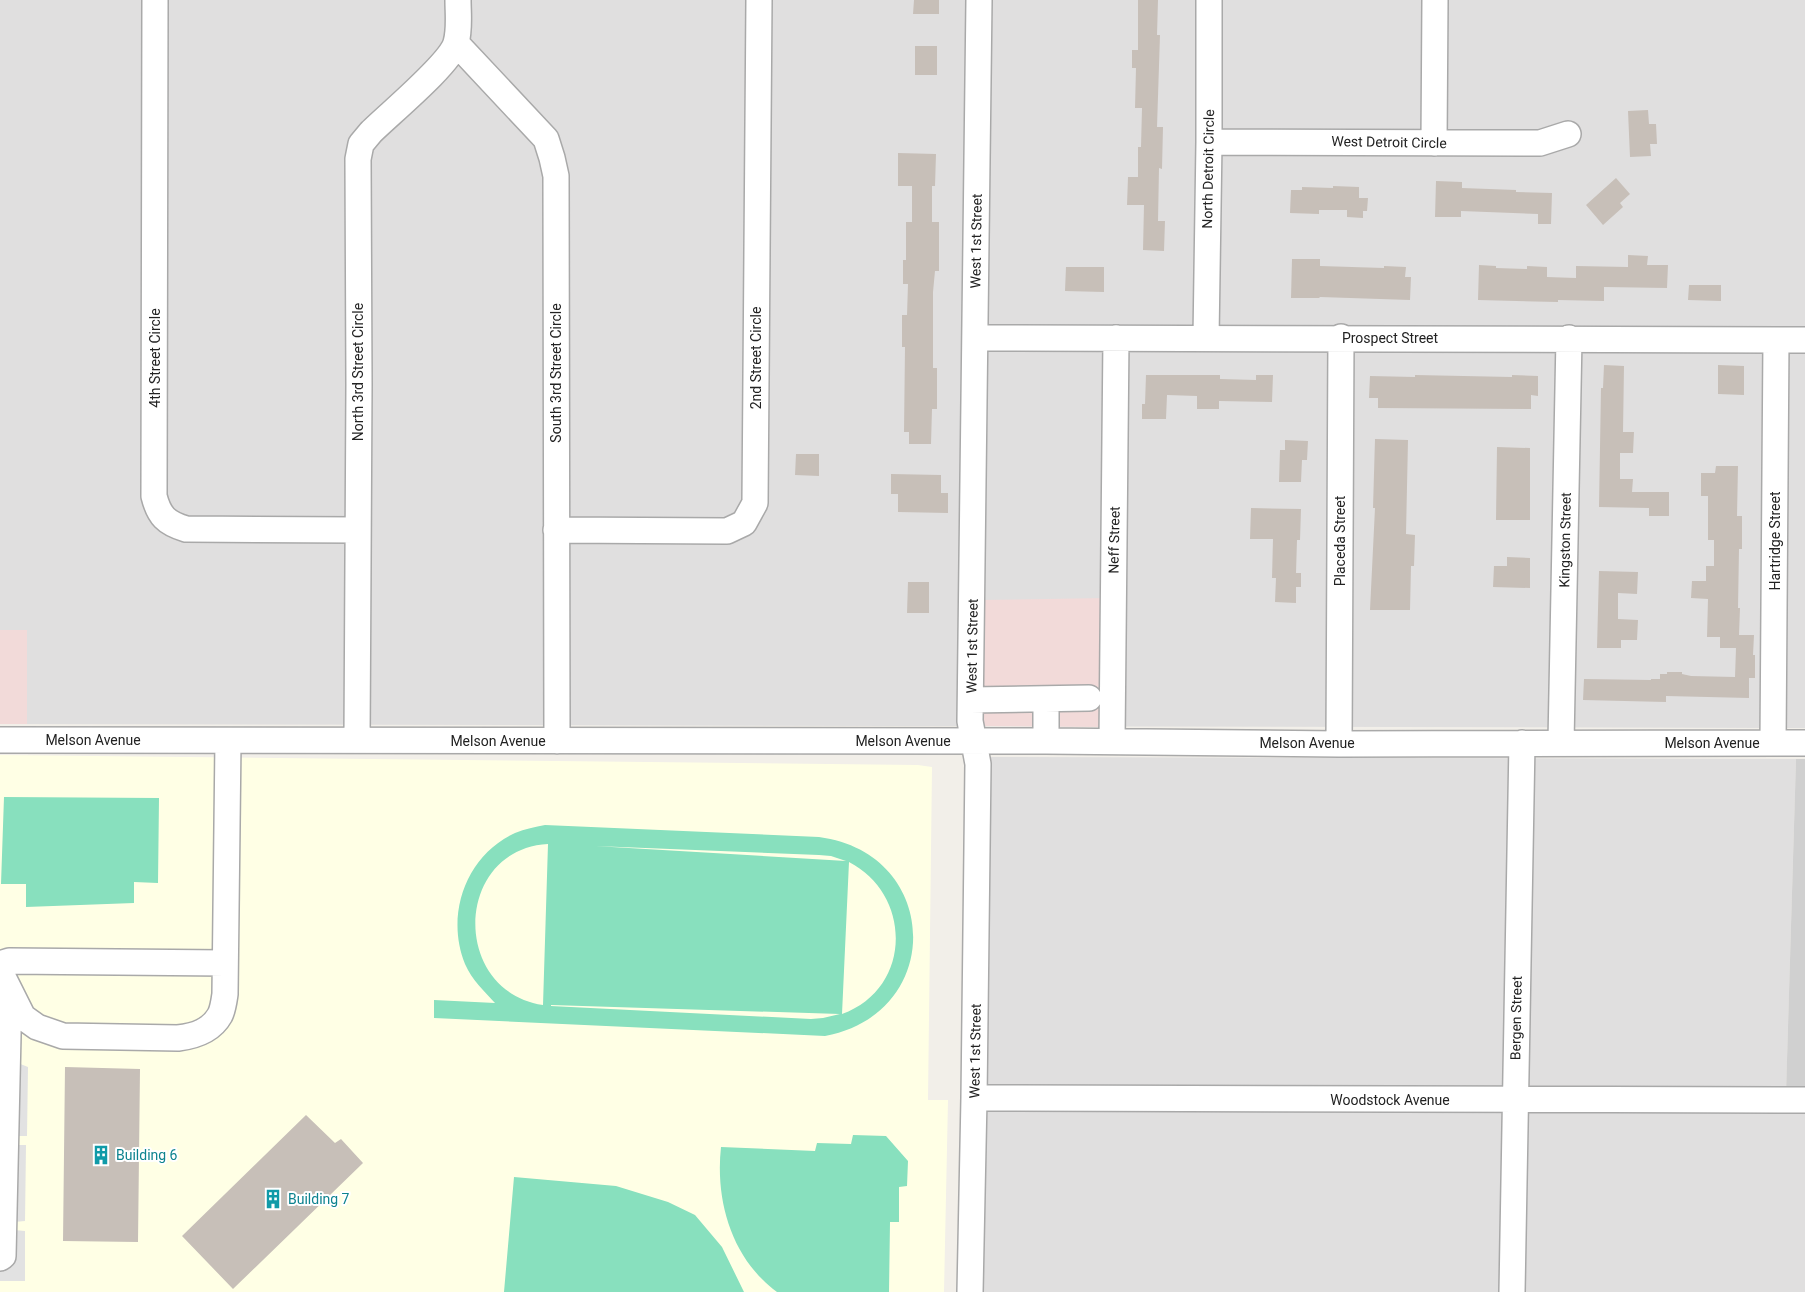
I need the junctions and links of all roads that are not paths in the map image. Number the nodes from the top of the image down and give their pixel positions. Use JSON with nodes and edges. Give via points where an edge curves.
{"nodes":[{"id":1,"x":155,"y":0,"type":"edge"},
{"id":2,"x":458,"y":0,"type":"edge"},
{"id":3,"x":759,"y":0,"type":"edge"},
{"id":4,"x":979,"y":0,"type":"edge"},
{"id":5,"x":1209,"y":0,"type":"edge"},
{"id":6,"x":1435,"y":0,"type":"edge"},
{"id":7,"x":456,"y":43,"type":"junction"},
{"id":8,"x":1568,"y":134,"type":"dead end"},
{"id":9,"x":1209,"y":142,"type":"junction"},
{"id":10,"x":1434,"y":143,"type":"junction"},
{"id":11,"x":1341,"y":337,"type":"junction"},
{"id":12,"x":975,"y":338,"type":"junction"},
{"id":13,"x":1116,"y":338,"type":"junction"},
{"id":14,"x":1206,"y":338,"type":"junction"},
{"id":15,"x":1569,"y":338,"type":"junction"},
{"id":16,"x":1776,"y":340,"type":"junction"},
{"id":17,"x":1805,"y":340,"type":"edge"},
{"id":18,"x":357,"y":530,"type":"junction"},
{"id":19,"x":556,"y":530,"type":"junction"},
{"id":20,"x":1089,"y":698,"type":"dead end"},
{"id":21,"x":971,"y":700,"type":"junction"},
{"id":22,"x":1046,"y":700,"type":"junction"},
{"id":23,"x":0,"y":740,"type":"edge"},
{"id":24,"x":356,"y":740,"type":"junction"},
{"id":25,"x":228,"y":741,"type":"junction"},
{"id":26,"x":557,"y":741,"type":"junction"},
{"id":27,"x":974,"y":741,"type":"junction"},
{"id":28,"x":1046,"y":741,"type":"junction"},
{"id":29,"x":1112,"y":741,"type":"junction"},
{"id":30,"x":1562,"y":742,"type":"junction"},
{"id":31,"x":1522,"y":743,"type":"junction"},
{"id":32,"x":1773,"y":743,"type":"junction"},
{"id":33,"x":1805,"y":743,"type":"edge"},
{"id":34,"x":1340,"y":744,"type":"junction"},
{"id":35,"x":225,"y":962,"type":"junction"},
{"id":36,"x":0,"y":964,"type":"edge"},
{"id":37,"x":4,"y":981,"type":"edge"},
{"id":38,"x":974,"y":1098,"type":"junction"},
{"id":39,"x":1515,"y":1100,"type":"junction"},
{"id":40,"x":1805,"y":1100,"type":"edge"},
{"id":41,"x":0,"y":1258,"type":"edge"},
{"id":42,"x":970,"y":1292,"type":"edge"},
{"id":43,"x":1512,"y":1292,"type":"edge"}],
"edges":[{"from":1,"to":18,"type":"street","name":"4th Street Circle","via":[[154,496],[157,508],[173,525],[186,529]]},
{"from":2,"to":7,"type":"street"},
{"from":3,"to":19,"type":"street","name":"2nd Street Circle","via":[[755,503],[744,523],[727,531]]},
{"from":4,"to":12,"type":"street","name":"West 1st Street"},
{"from":5,"to":9,"type":"street","name":"North Detroit Circle"},
{"from":6,"to":10,"type":"street"},
{"from":7,"to":18,"type":"street","name":"North 3rd Street Circle","via":[[445,61],[361,144],[358,159]]},
{"from":7,"to":19,"type":"street","name":"South 3rd Street Circle","via":[[546,139],[556,176]]},
{"from":8,"to":10,"type":"street","name":"West Detroit Circle","via":[[1540,143]]},
{"from":9,"to":10,"type":"street","name":"West Detroit Circle"},
{"from":9,"to":14,"type":"street","name":"North Detroit Circle"},
{"from":11,"to":14,"type":"street","name":"Prospect Street"},
{"from":11,"to":15,"type":"street","name":"Prospect Street"},
{"from":11,"to":34,"type":"street","name":"Placeda Street"},
{"from":12,"to":13,"type":"street","name":"Prospect Street"},
{"from":12,"to":21,"type":"street","name":"West 1st Street"},
{"from":13,"to":14,"type":"street","name":"Prospect Street"},
{"from":13,"to":29,"type":"street","name":"Neff Street"},
{"from":15,"to":16,"type":"street","name":"Prospect Street"},
{"from":15,"to":30,"type":"street","name":"Kingston Street"},
{"from":16,"to":17,"type":"street","name":"Prospect Street"},
{"from":16,"to":32,"type":"street","name":"Hartridge Street"},
{"from":18,"to":24,"type":"street","name":"North 3rd Street Circle"},
{"from":19,"to":26,"type":"street","name":"South 3rd Street Circle"},
{"from":20,"to":22,"type":"street"},
{"from":21,"to":22,"type":"street"},
{"from":21,"to":27,"type":"street","name":"West 1st Street","via":[[970,721]]},
{"from":22,"to":28,"type":"street"},
{"from":23,"to":25,"type":"street","name":"Melson Avenue"},
{"from":24,"to":25,"type":"street","name":"Melson Avenue"},
{"from":24,"to":26,"type":"street","name":"Melson Avenue"},
{"from":25,"to":35,"type":"street"},
{"from":26,"to":27,"type":"street","name":"Melson Avenue"},
{"from":27,"to":28,"type":"street","name":"Melson Avenue"},
{"from":27,"to":38,"type":"street","name":"West 1st Street","via":[[978,764]]},
{"from":28,"to":29,"type":"street","name":"Melson Avenue"},
{"from":29,"to":34,"type":"street","name":"Melson Avenue"},
{"from":30,"to":31,"type":"street","name":"Melson Avenue"},
{"from":30,"to":32,"type":"street","name":"Melson Avenue"},
{"from":31,"to":34,"type":"street","name":"Melson Avenue"},
{"from":31,"to":39,"type":"street","name":"Bergen Street"},
{"from":32,"to":33,"type":"street","name":"Melson Avenue"},
{"from":35,"to":36,"type":"street","via":[[9,961]]},
{"from":35,"to":37,"type":"street","via":[[225,994],[220,1014],[209,1028],[195,1036],[178,1038],[63,1036],[37,1027],[23,1017]]},
{"from":37,"to":41,"type":"street","via":[[3,1256]]},
{"from":38,"to":39,"type":"street","name":"Woodstock Avenue"},
{"from":38,"to":42,"type":"street","name":"West 1st Street"},
{"from":39,"to":40,"type":"street","name":"Woodstock Avenue"},
{"from":39,"to":43,"type":"street","name":"Bergen Street"}]}
